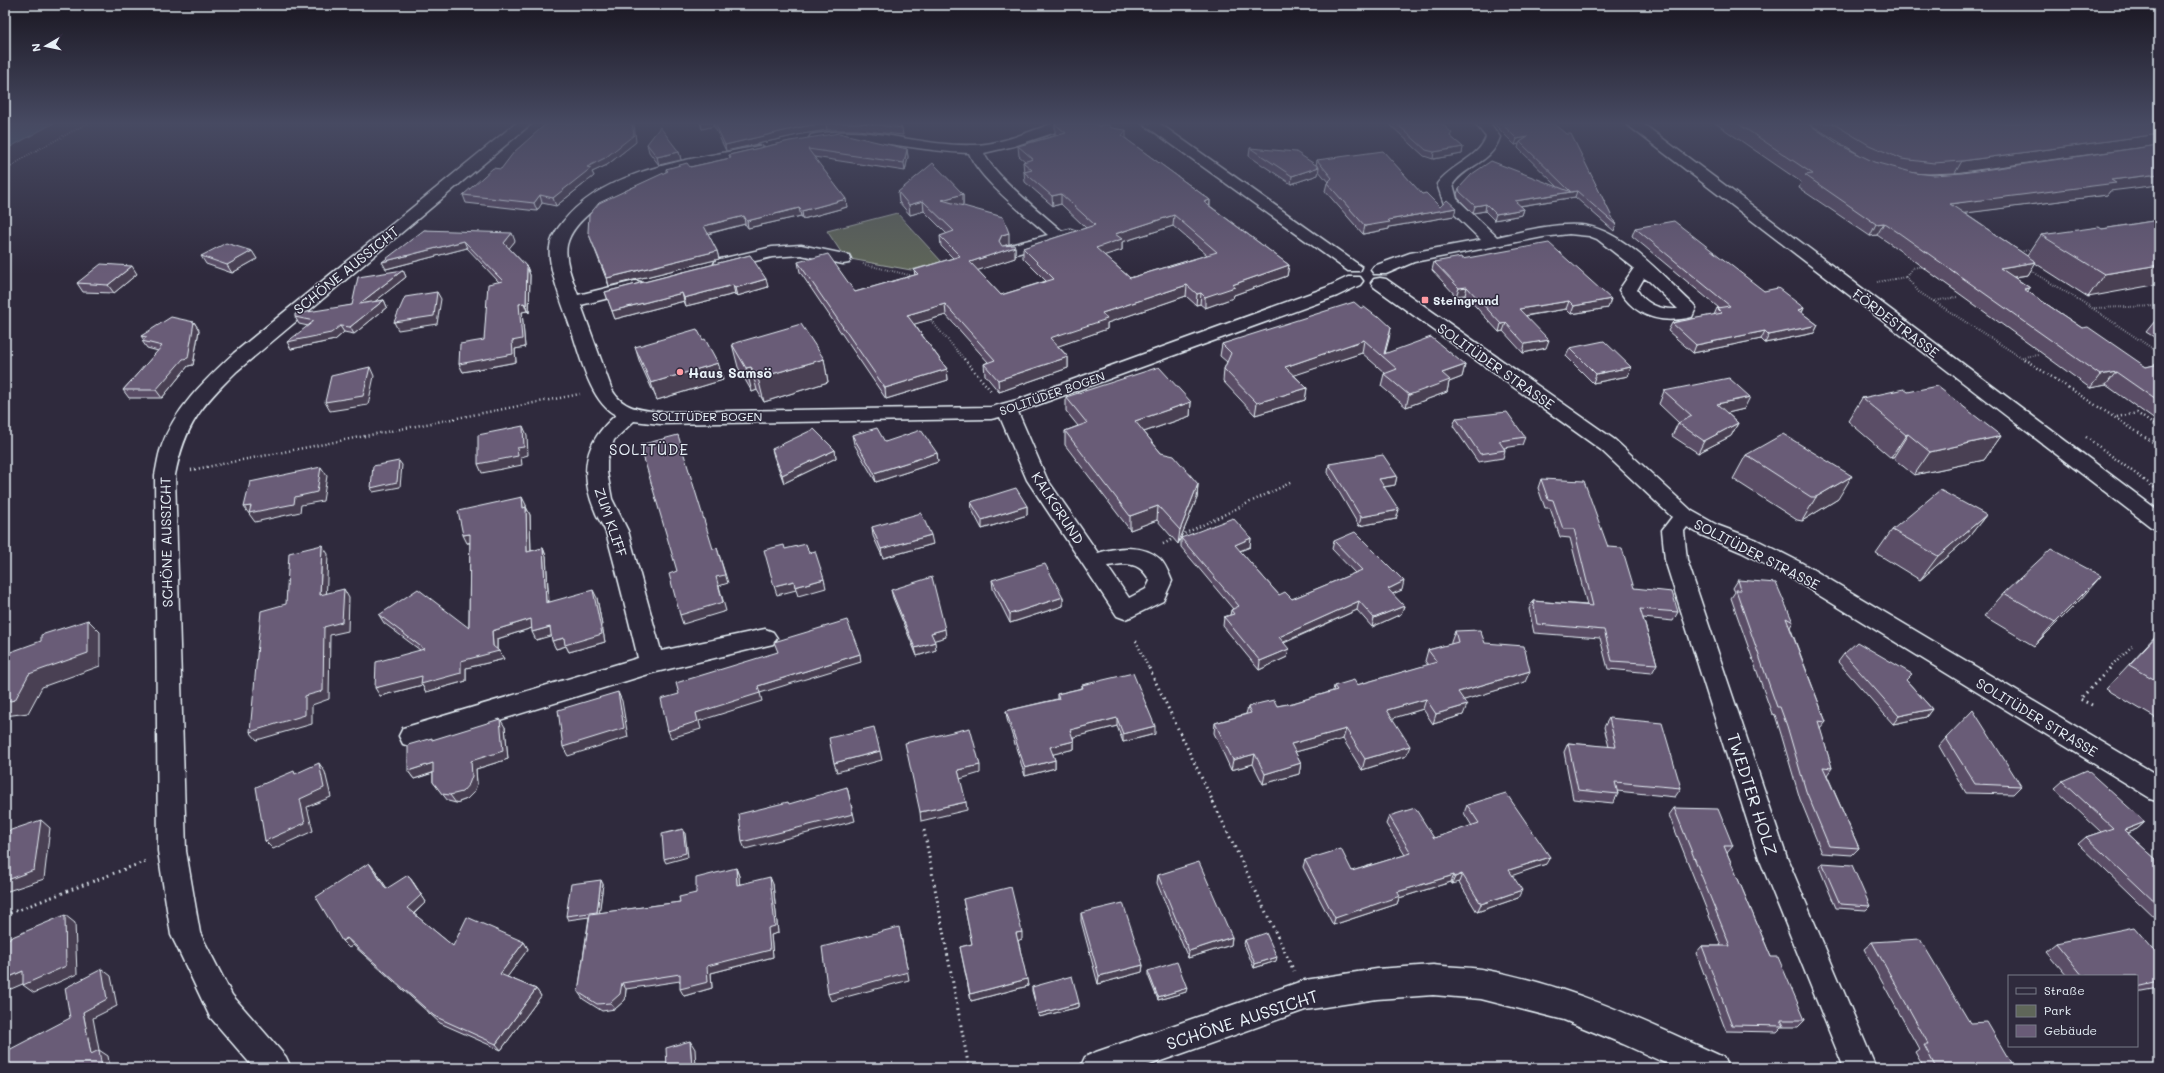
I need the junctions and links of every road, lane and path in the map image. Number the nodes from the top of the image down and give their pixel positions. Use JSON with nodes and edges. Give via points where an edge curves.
{"nodes":[{"id":1,"x":464,"y":173,"type":"edge"},
{"id":2,"x":654,"y":173,"type":"edge"},
{"id":3,"x":990,"y":173,"type":"edge"},
{"id":4,"x":1216,"y":173,"type":"edge"},
{"id":5,"x":1454,"y":173,"type":"edge"},
{"id":6,"x":1698,"y":173,"type":"edge"},
{"id":7,"x":1075,"y":232,"type":"edge"},
{"id":8,"x":1058,"y":236,"type":"junction"},
{"id":9,"x":1493,"y":243,"type":"junction"},
{"id":10,"x":2039,"y":248,"type":"dead end"},
{"id":11,"x":1009,"y":251,"type":"edge"},
{"id":12,"x":2017,"y":252,"type":"edge"},
{"id":13,"x":843,"y":259,"type":"joint"},
{"id":14,"x":1927,"y":266,"type":"edge"},
{"id":15,"x":2022,"y":266,"type":"edge"},
{"id":16,"x":1642,"y":268,"type":"dead end"},
{"id":17,"x":703,"y":269,"type":"edge"},
{"id":18,"x":920,"y":274,"type":"edge"},
{"id":19,"x":1354,"y":274,"type":"junction"},
{"id":20,"x":913,"y":276,"type":"junction"},
{"id":21,"x":1380,"y":277,"type":"junction"},
{"id":22,"x":1906,"y":277,"type":"junction"},
{"id":23,"x":908,"y":282,"type":"edge"},
{"id":24,"x":649,"y":283,"type":"edge"},
{"id":25,"x":1873,"y":283,"type":"dead end"},
{"id":26,"x":1957,"y":297,"type":"dead end"},
{"id":27,"x":1933,"y":301,"type":"junction"},
{"id":28,"x":572,"y":302,"type":"junction"},
{"id":29,"x":2159,"y":306,"type":"edge"},
{"id":30,"x":2092,"y":308,"type":"junction"},
{"id":31,"x":927,"y":316,"type":"edge"},
{"id":32,"x":2159,"y":353,"type":"edge"},
{"id":33,"x":2038,"y":354,"type":"dead end"},
{"id":34,"x":2022,"y":357,"type":"junction"},
{"id":35,"x":602,"y":390,"type":"junction"},
{"id":36,"x":1007,"y":409,"type":"junction"},
{"id":37,"x":630,"y":414,"type":"junction"},
{"id":38,"x":2117,"y":417,"type":"junction"},
{"id":39,"x":2154,"y":425,"type":"dead end"},
{"id":40,"x":2159,"y":446,"type":"edge"},
{"id":41,"x":165,"y":475,"type":"junction"},
{"id":42,"x":1292,"y":482,"type":"dead end"},
{"id":43,"x":1684,"y":516,"type":"junction"},
{"id":44,"x":2159,"y":522,"type":"edge"},
{"id":45,"x":1135,"y":556,"type":"junction"},
{"id":46,"x":1094,"y":562,"type":"junction"},
{"id":47,"x":765,"y":638,"type":"dead end"},
{"id":48,"x":1136,"y":641,"type":"dead end"},
{"id":49,"x":2132,"y":646,"type":"dead end"},
{"id":50,"x":652,"y":663,"type":"junction"},
{"id":51,"x":2092,"y":705,"type":"dead end"},
{"id":52,"x":412,"y":736,"type":"dead end"},
{"id":53,"x":2159,"y":790,"type":"edge"},
{"id":54,"x":924,"y":830,"type":"dead end"},
{"id":55,"x":172,"y":851,"type":"junction"},
{"id":56,"x":5,"y":915,"type":"edge"},
{"id":57,"x":1305,"y":995,"type":"junction"},
{"id":58,"x":275,"y":1068,"type":"edge"},
{"id":59,"x":969,"y":1068,"type":"edge"},
{"id":60,"x":1096,"y":1068,"type":"edge"},
{"id":61,"x":1712,"y":1068,"type":"edge"},
{"id":62,"x":1860,"y":1068,"type":"edge"}],
"edges":[{"from":1,"to":41,"type":"street","name":"SCHÖNE AUSSICHT","via":[[214,382],[181,425],[170,448]]},
{"from":2,"to":28,"type":"street","name":"SOLITÜDER BOGEN","via":[[609,192],[581,211],[566,229],[558,247],[561,268]]},
{"from":3,"to":8,"type":"street"},
{"from":4,"to":19,"type":"street"},
{"from":5,"to":9,"type":"street","via":[[1444,184],[1450,200]]},
{"from":6,"to":44,"type":"street","name":"FÖRDESTRASSE"},
{"from":7,"to":8,"type":"street"},
{"from":8,"to":11,"type":"street"},
{"from":9,"to":16,"type":"street","via":[[1559,231],[1593,232],[1608,238]]},
{"from":9,"to":21,"type":"street","via":[[1410,258]]},
{"from":10,"to":12,"type":"path"},
{"from":13,"to":17,"type":"street","via":[[801,250],[772,252]]},
{"from":13,"to":20,"type":"path"},
{"from":14,"to":22,"type":"path","via":[[1912,268]]},
{"from":15,"to":30,"type":"path"},
{"from":18,"to":20,"type":"path"},
{"from":19,"to":21,"type":"street","via":[[1366,285]]},
{"from":19,"to":36,"type":"street","name":"SOLITÜDER BOGEN","via":[[1294,305]]},
{"from":20,"to":23,"type":"path"},
{"from":21,"to":43,"type":"street","name":"SOLITÜDER STRASSE","via":[[1608,445]]},
{"from":22,"to":25,"type":"path"},
{"from":22,"to":27,"type":"path","via":[[1919,292]]},
{"from":24,"to":28,"type":"street"},
{"from":26,"to":27,"type":"path"},
{"from":27,"to":34,"type":"path"},
{"from":28,"to":35,"type":"street","name":"SOLITÜDER BOGEN"},
{"from":29,"to":30,"type":"path"},
{"from":30,"to":32,"type":"path"},
{"from":31,"to":36,"type":"path"},
{"from":33,"to":34,"type":"path"},
{"from":34,"to":38,"type":"path"},
{"from":35,"to":37,"type":"street","name":"SOLITÜDER BOGEN","via":[[613,404]]},
{"from":35,"to":41,"type":"path"},
{"from":36,"to":37,"type":"street","name":"SOLITÜDER BOGEN","via":[[991,413],[660,418]]},
{"from":36,"to":46,"type":"street","name":"KALKGRUND","via":[[1037,480]]},
{"from":37,"to":50,"type":"street","name":"ZUM KLIFF","via":[[605,438],[596,457],[596,477],[609,520],[617,531]]},
{"from":38,"to":39,"type":"path","via":[[2137,413]]},
{"from":38,"to":40,"type":"path"},
{"from":41,"to":55,"type":"street","name":"SCHÖNE AUSSICHT"},
{"from":42,"to":45,"type":"path"},
{"from":43,"to":53,"type":"street","name":"SOLITÜDER STRASSE","via":[[1794,569]]},
{"from":43,"to":62,"type":"street","name":"TWEDTER HOLZ","via":[[1673,530],[1679,568],[1773,858]]},
{"from":45,"to":46,"type":"street","name":"KALKGRUND","via":[[1113,556]]},
{"from":45,"to":46,"type":"street","name":"KALKGRUND","via":[[1152,565],[1161,581],[1155,595],[1125,610]]},
{"from":47,"to":50,"type":"street"},
{"from":48,"to":57,"type":"path"},
{"from":49,"to":51,"type":"path","via":[[2080,699]]},
{"from":50,"to":52,"type":"street"},
{"from":54,"to":59,"type":"path"},
{"from":55,"to":56,"type":"path"},
{"from":55,"to":58,"type":"street","name":"SCHÖNE AUSSICHT","via":[[186,935],[221,1006]]},
{"from":57,"to":60,"type":"street","name":"SCHÖNE AUSSICHT"},
{"from":57,"to":61,"type":"street","name":"SCHÖNE AUSSICHT","via":[[1377,984],[1434,980],[1481,984],[1564,1005],[1631,1031]]}]}
